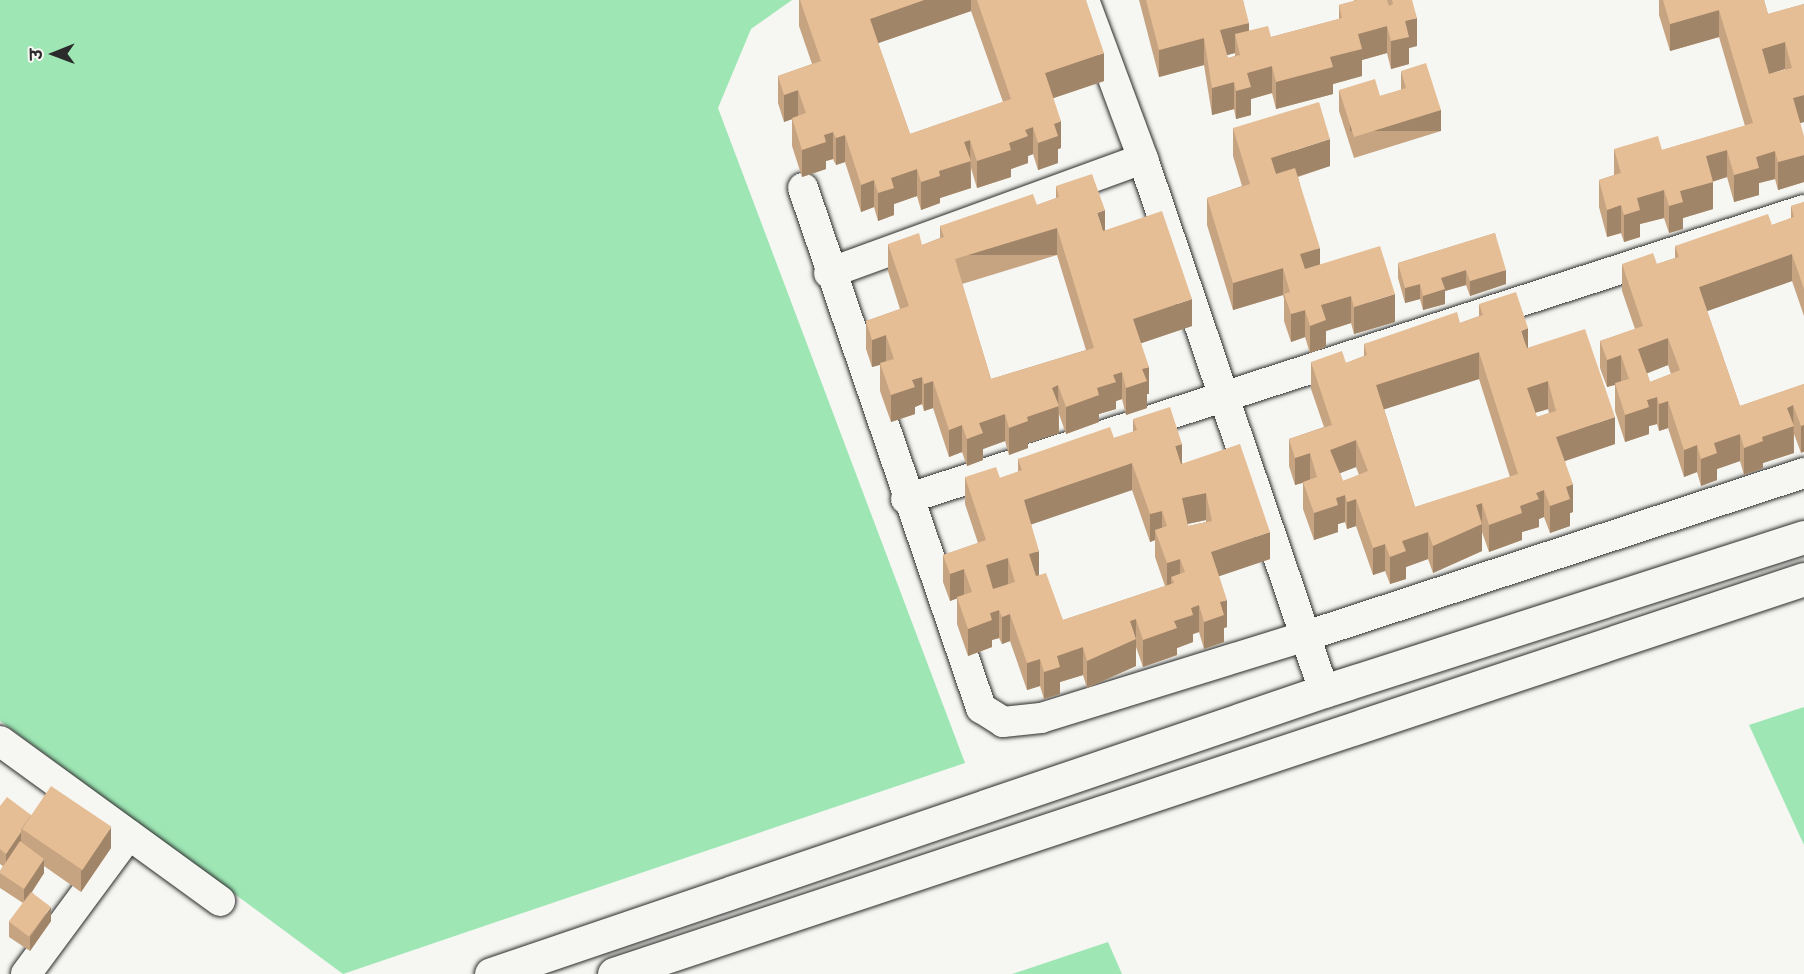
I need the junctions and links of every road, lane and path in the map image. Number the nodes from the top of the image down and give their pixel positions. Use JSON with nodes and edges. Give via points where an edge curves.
{"nodes":[{"id":1,"x":1084,"y":0,"type":"edge"},
{"id":2,"x":1143,"y":159,"type":"junction"},
{"id":3,"x":803,"y":188,"type":"dead end"},
{"id":4,"x":1804,"y":210,"type":"edge"},
{"id":5,"x":829,"y":273,"type":"junction"},
{"id":6,"x":1224,"y":397,"type":"junction"},
{"id":7,"x":1804,"y":473,"type":"edge"},
{"id":8,"x":906,"y":500,"type":"junction"},
{"id":9,"x":1804,"y":537,"type":"edge"},
{"id":10,"x":1804,"y":579,"type":"edge"},
{"id":11,"x":1306,"y":636,"type":"junction"},
{"id":12,"x":1324,"y":691,"type":"junction"},
{"id":13,"x":0,"y":741,"type":"edge"},
{"id":14,"x":129,"y":835,"type":"junction"},
{"id":15,"x":220,"y":901,"type":"dead end"},
{"id":16,"x":26,"y":974,"type":"edge"},
{"id":17,"x":491,"y":974,"type":"edge"},
{"id":18,"x":614,"y":974,"type":"edge"}],
"edges":[{"from":1,"to":2,"type":"street"},
{"from":2,"to":5,"type":"street"},
{"from":2,"to":6,"type":"street"},
{"from":3,"to":5,"type":"street"},
{"from":4,"to":6,"type":"street"},
{"from":5,"to":8,"type":"street"},
{"from":6,"to":8,"type":"street"},
{"from":6,"to":11,"type":"street"},
{"from":7,"to":11,"type":"street"},
{"from":8,"to":11,"type":"street","via":[[981,708],[1003,722],[1041,718]]},
{"from":9,"to":12,"type":"street"},
{"from":10,"to":18,"type":"street"},
{"from":11,"to":12,"type":"street"},
{"from":12,"to":17,"type":"street"},
{"from":13,"to":14,"type":"street"},
{"from":14,"to":15,"type":"street"},
{"from":14,"to":16,"type":"street"}]}
